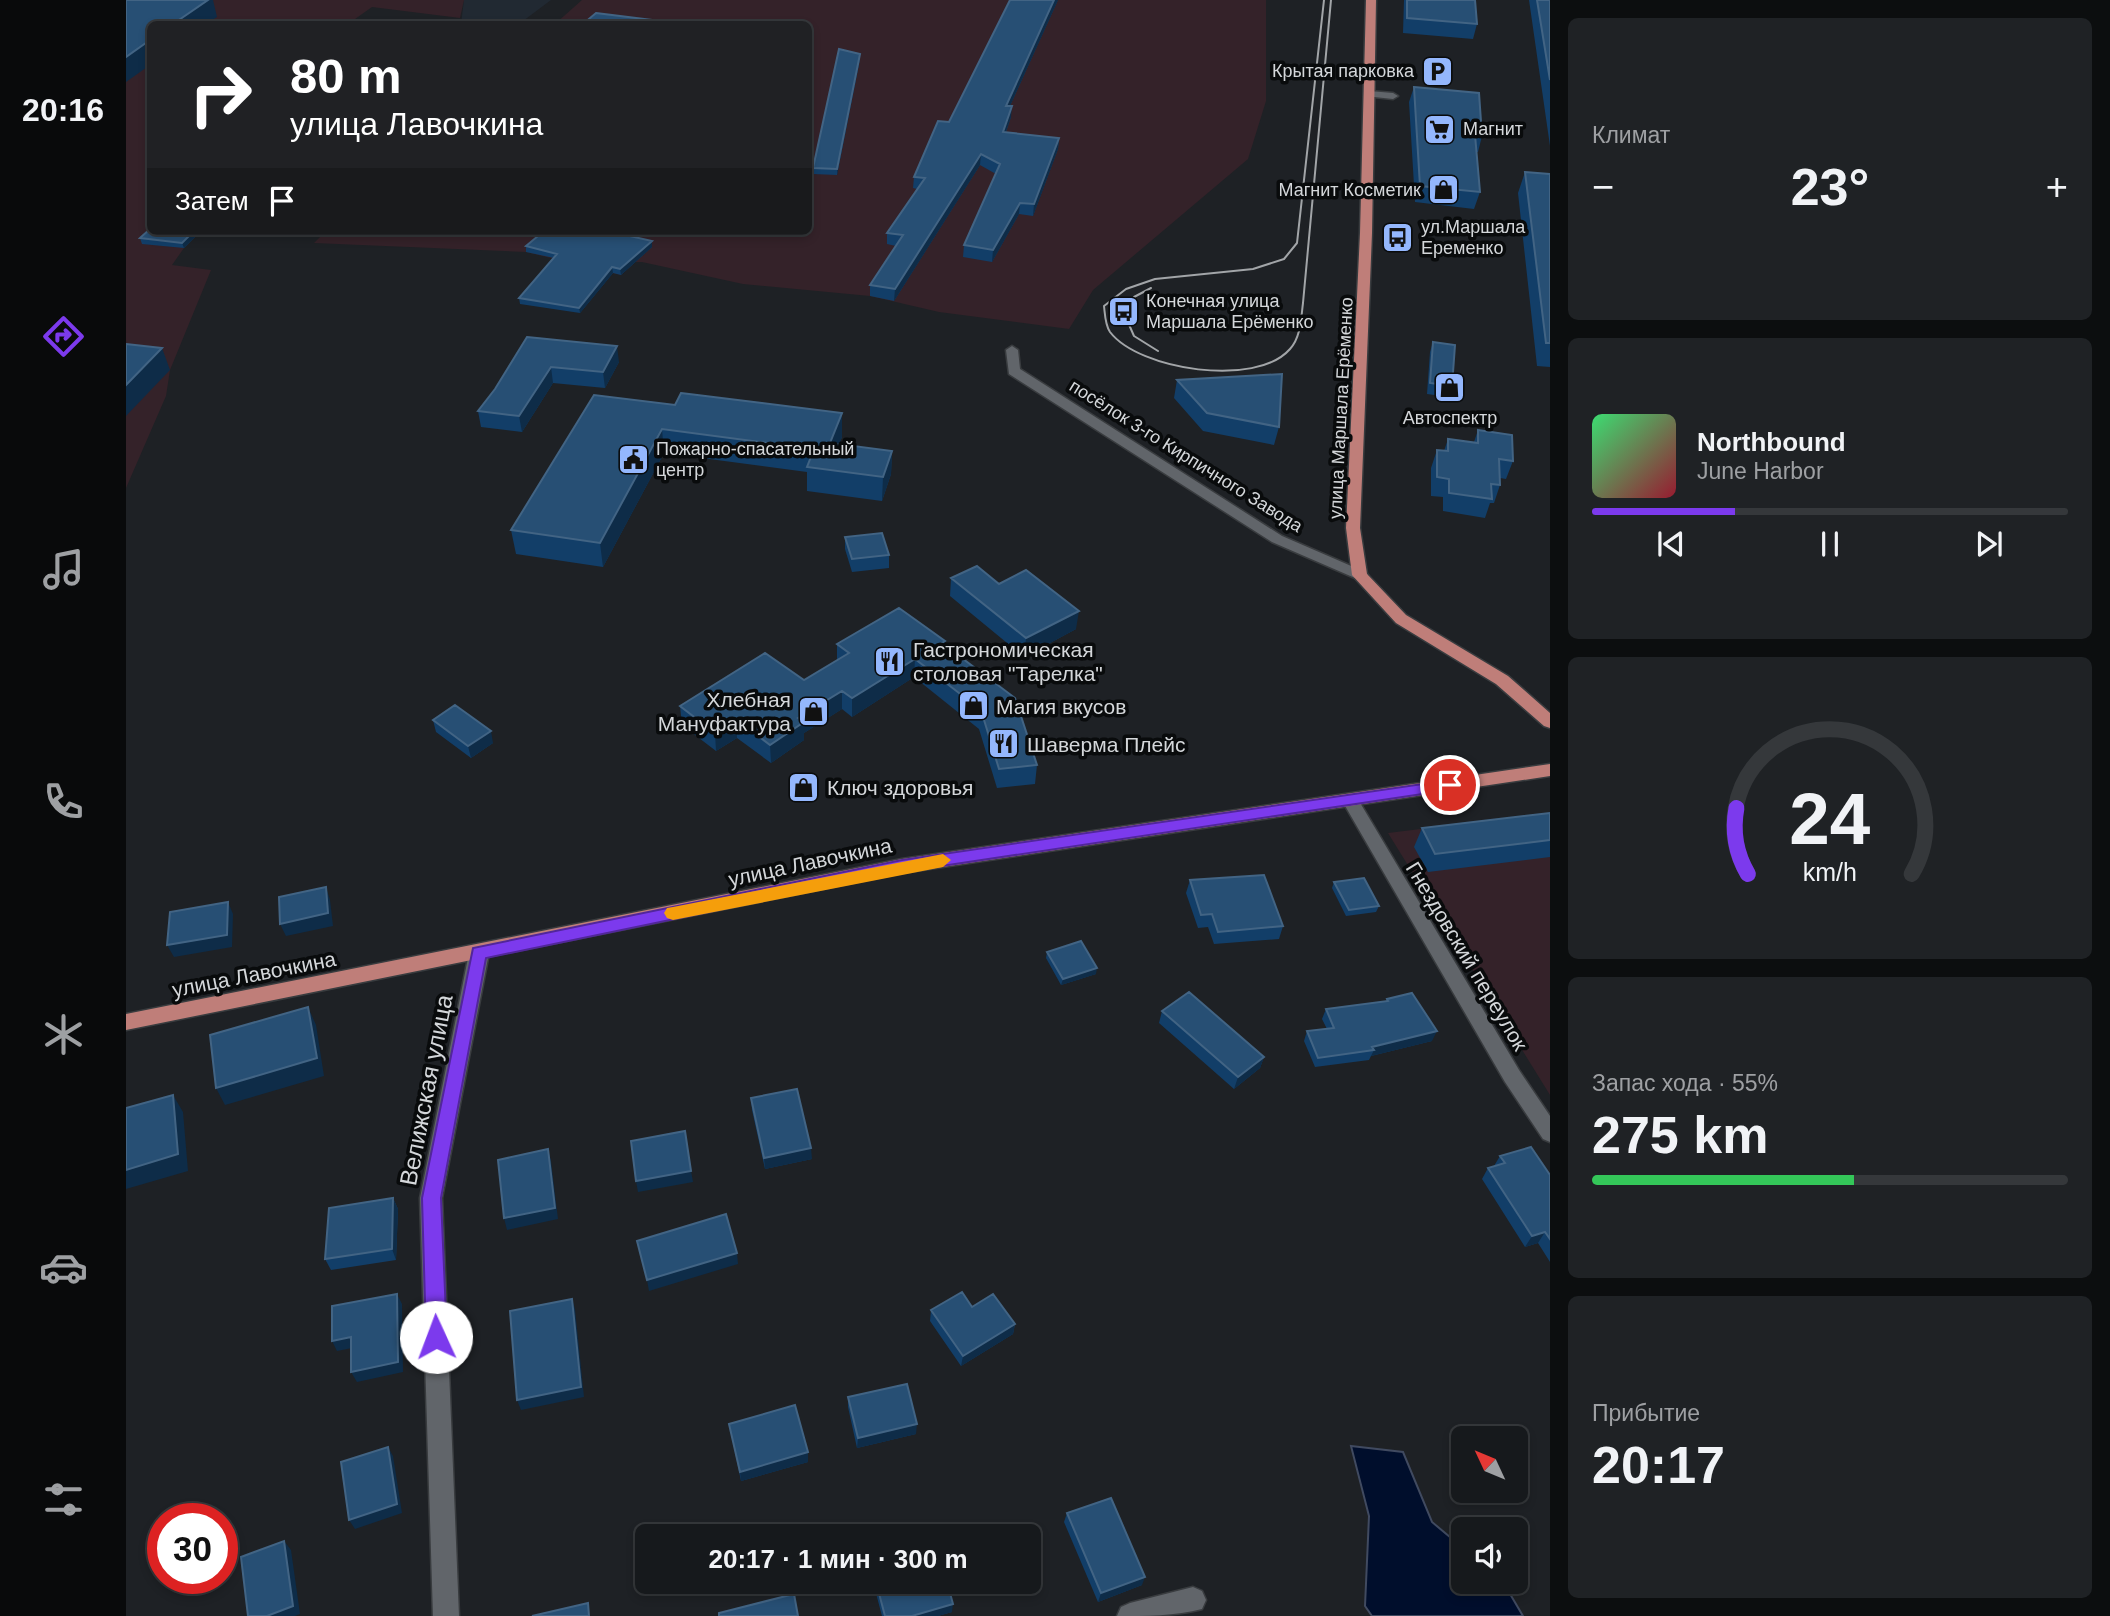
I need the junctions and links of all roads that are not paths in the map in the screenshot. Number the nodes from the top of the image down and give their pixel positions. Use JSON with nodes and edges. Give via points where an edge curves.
{"nodes":[{"id":1,"x":1371,"y":0,"type":"edge"},
{"id":2,"x":1369,"y":94,"type":"junction"},
{"id":3,"x":1393,"y":96,"type":"dead end"},
{"id":4,"x":1012,"y":350,"type":"dead end"},
{"id":5,"x":1360,"y":575,"type":"junction"},
{"id":6,"x":1550,"y":722,"type":"edge"},
{"id":7,"x":1550,"y":770,"type":"edge"},
{"id":8,"x":1350,"y":800,"type":"junction"},
{"id":9,"x":479,"y":953,"type":"junction"},
{"id":10,"x":126,"y":1022,"type":"edge"},
{"id":11,"x":1550,"y":1133,"type":"edge"},
{"id":12,"x":1193,"y":1600,"type":"dead end"},
{"id":13,"x":446,"y":1616,"type":"edge"},
{"id":14,"x":1130,"y":1616,"type":"edge"}],
"edges":[{"from":1,"to":2,"type":"main road","name":"улица Маршала Ерёменко"},
{"from":2,"to":3,"type":"street"},
{"from":2,"to":5,"type":"main road","name":"улица Маршала Ерёменко","via":[[1353,528]]},
{"from":4,"to":5,"type":"street","name":"посёлок 3-го Кирпичного Завода","via":[[1014,371],[1277,539]]},
{"from":5,"to":6,"type":"main road","via":[[1401,619],[1503,680]]},
{"from":7,"to":8,"type":"main road","name":"улица Лавочкина"},
{"from":8,"to":9,"type":"main road","name":"улица Лавочкина","via":[[902,866]]},
{"from":8,"to":11,"type":"street","name":"Гнездовский переулок"},
{"from":9,"to":10,"type":"main road","name":"улица Лавочкина"},
{"from":9,"to":13,"type":"street","name":"Велижская улица","via":[[431,1198]]},
{"from":12,"to":14,"type":"street"}]}
